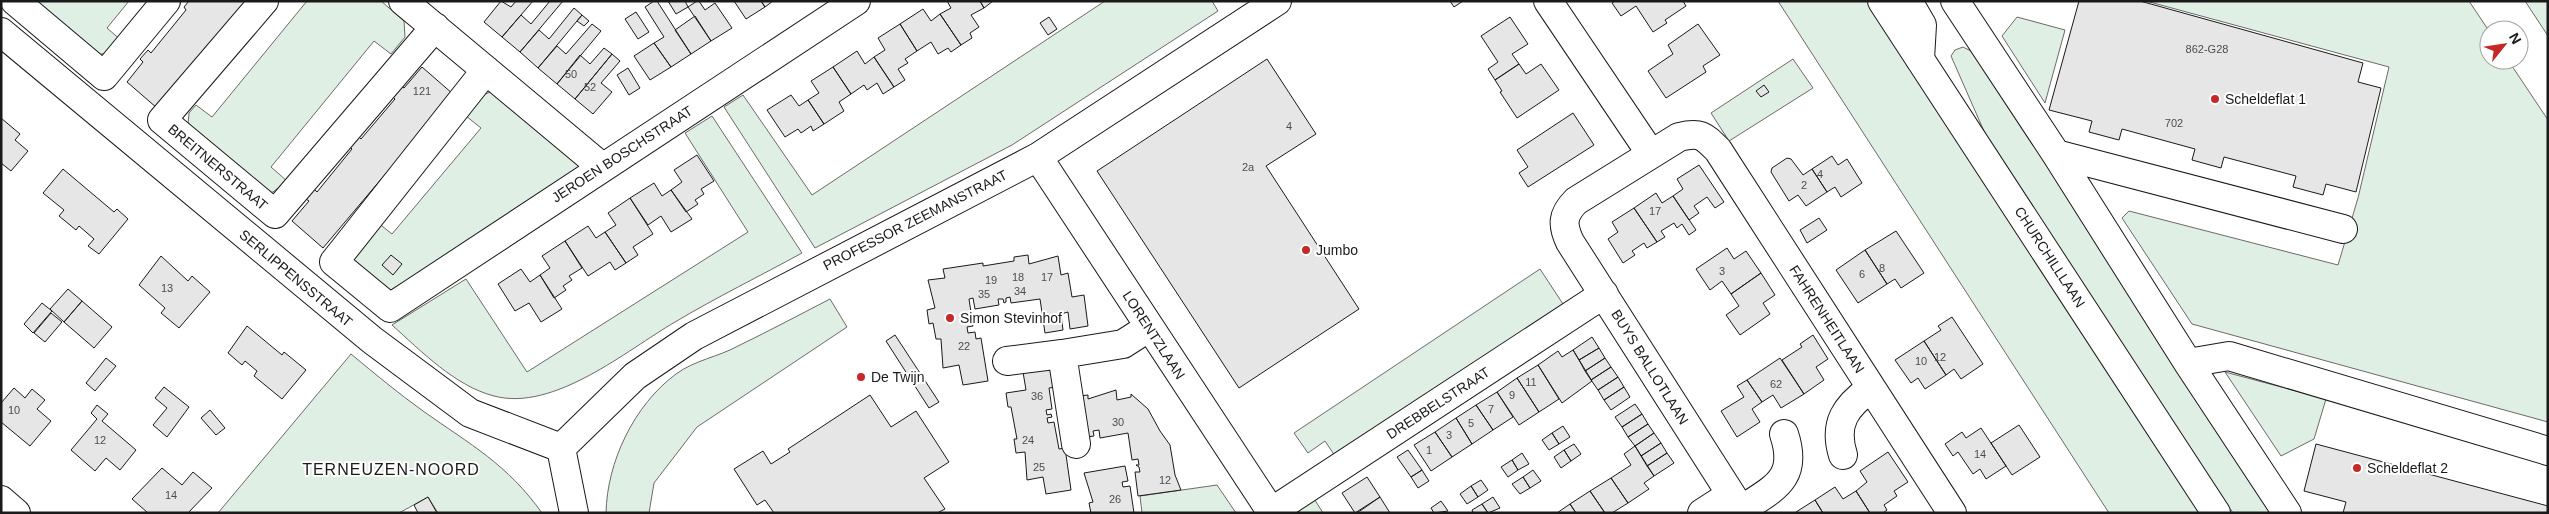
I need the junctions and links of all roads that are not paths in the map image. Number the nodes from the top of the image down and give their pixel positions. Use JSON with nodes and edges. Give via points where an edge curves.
{"nodes":[{"id":1,"x":15,"y":1,"type":"edge"},
{"id":2,"x":166,"y":1,"type":"edge"},
{"id":3,"x":264,"y":1,"type":"edge"},
{"id":4,"x":856,"y":1,"type":"edge"},
{"id":5,"x":1277,"y":1,"type":"edge"},
{"id":6,"x":1548,"y":1,"type":"edge"},
{"id":7,"x":1882,"y":1,"type":"edge"},
{"id":8,"x":1908,"y":1,"type":"edge"},
{"id":9,"x":1936,"y":1,"type":"edge"},
{"id":10,"x":1955,"y":1,"type":"edge"},
{"id":11,"x":406,"y":2,"type":"edge"},
{"id":12,"x":1971,"y":26,"type":"junction"},
{"id":13,"x":435,"y":27,"type":"junction"},
{"id":14,"x":1,"y":32,"type":"edge"},
{"id":15,"x":1920,"y":58,"type":"junction"},
{"id":16,"x":486,"y":70,"type":"junction"},
{"id":17,"x":1651,"y":154,"type":"junction"},
{"id":18,"x":2056,"y":154,"type":"junction"},
{"id":19,"x":1038,"y":157,"type":"junction"},
{"id":20,"x":602,"y":167,"type":"junction"},
{"id":21,"x":2343,"y":230,"type":"dead end"},
{"id":22,"x":1604,"y":294,"type":"junction"},
{"id":23,"x":1148,"y":328,"type":"junction"},
{"id":24,"x":1062,"y":354,"type":"junction"},
{"id":25,"x":1007,"y":361,"type":"dead end"},
{"id":26,"x":2188,"y":363,"type":"junction"},
{"id":27,"x":1871,"y":388,"type":"junction"},
{"id":28,"x":1784,"y":434,"type":"dead end"},
{"id":29,"x":1076,"y":444,"type":"dead end"},
{"id":30,"x":561,"y":448,"type":"junction"},
{"id":31,"x":2548,"y":451,"type":"edge"},
{"id":32,"x":1843,"y":455,"type":"dead end"},
{"id":33,"x":1,"y":500,"type":"edge"},
{"id":34,"x":1738,"y":506,"type":"edge"},
{"id":35,"x":1272,"y":512,"type":"edge"},
{"id":36,"x":16,"y":513,"type":"edge"},
{"id":37,"x":574,"y":513,"type":"edge"},
{"id":38,"x":1702,"y":513,"type":"edge"},
{"id":39,"x":1952,"y":513,"type":"edge"},
{"id":40,"x":2216,"y":513,"type":"edge"},
{"id":41,"x":2287,"y":513,"type":"edge"}],
"edges":[{"from":1,"to":2,"type":"street","via":[[104,76]]},
{"from":3,"to":13,"type":"street","name":"BREITNERSTRAAT","via":[[162,120],[275,214]]},
{"from":4,"to":20,"type":"street","name":"JEROEN BOSCHSTRAAT"},
{"from":5,"to":19,"type":"street","name":"PROFESSOR ZEEMANSTRAAT"},
{"from":6,"to":17,"type":"street"},
{"from":7,"to":15,"type":"street","name":"CHURCHILLLAAN"},
{"from":8,"to":15,"type":"street","via":[[1922,25]]},
{"from":9,"to":12,"type":"street"},
{"from":10,"to":12,"type":"street"},
{"from":11,"to":13,"type":"street"},
{"from":12,"to":18,"type":"street"},
{"from":13,"to":16,"type":"street"},
{"from":14,"to":30,"type":"street","name":"SERLIPPENSSTRAAT","via":[[379,346],[470,413]]},
{"from":15,"to":40,"type":"street","name":"CHURCHILLLAAN"},
{"from":16,"to":20,"type":"street"},
{"from":16,"to":20,"type":"street","name":"JEROEN BOSCHSTRAAT","via":[[334,262],[390,308]]},
{"from":17,"to":22,"type":"street","name":"BUYS BALLOTLAAN","via":[[1567,210],[1564,220],[1570,242]]},
{"from":17,"to":27,"type":"street","name":"FAHRENHEITLAAN","via":[[1678,136],[1695,133],[1718,150]]},
{"from":18,"to":21,"type":"street"},
{"from":18,"to":26,"type":"street"},
{"from":19,"to":23,"type":"street","name":"LORENTZLAAN"},
{"from":19,"to":30,"type":"street","name":"PROFESSOR ZEEMANSTRAAT","via":[[694,336],[635,376]]},
{"from":22,"to":34,"type":"street","name":"BUYS BALLOTLAAN"},
{"from":22,"to":35,"type":"street","name":"DREBBELSTRAAT"},
{"from":23,"to":24,"type":"street","via":[[1123,344]]},
{"from":23,"to":35,"type":"street","name":"LORENTZLAAN"},
{"from":24,"to":25,"type":"street"},
{"from":24,"to":29,"type":"street"},
{"from":26,"to":31,"type":"street","via":[[2229,356]]},
{"from":26,"to":41,"type":"street"},
{"from":27,"to":32,"type":"street","via":[[1853,401],[1842,420],[1838,440]]},
{"from":27,"to":39,"type":"street","name":"FAHRENHEITLAAN"},
{"from":28,"to":34,"type":"street","via":[[1790,451],[1788,472],[1775,488]]},
{"from":30,"to":37,"type":"street"},
{"from":33,"to":36,"type":"street"},
{"from":34,"to":38,"type":"street"}]}
